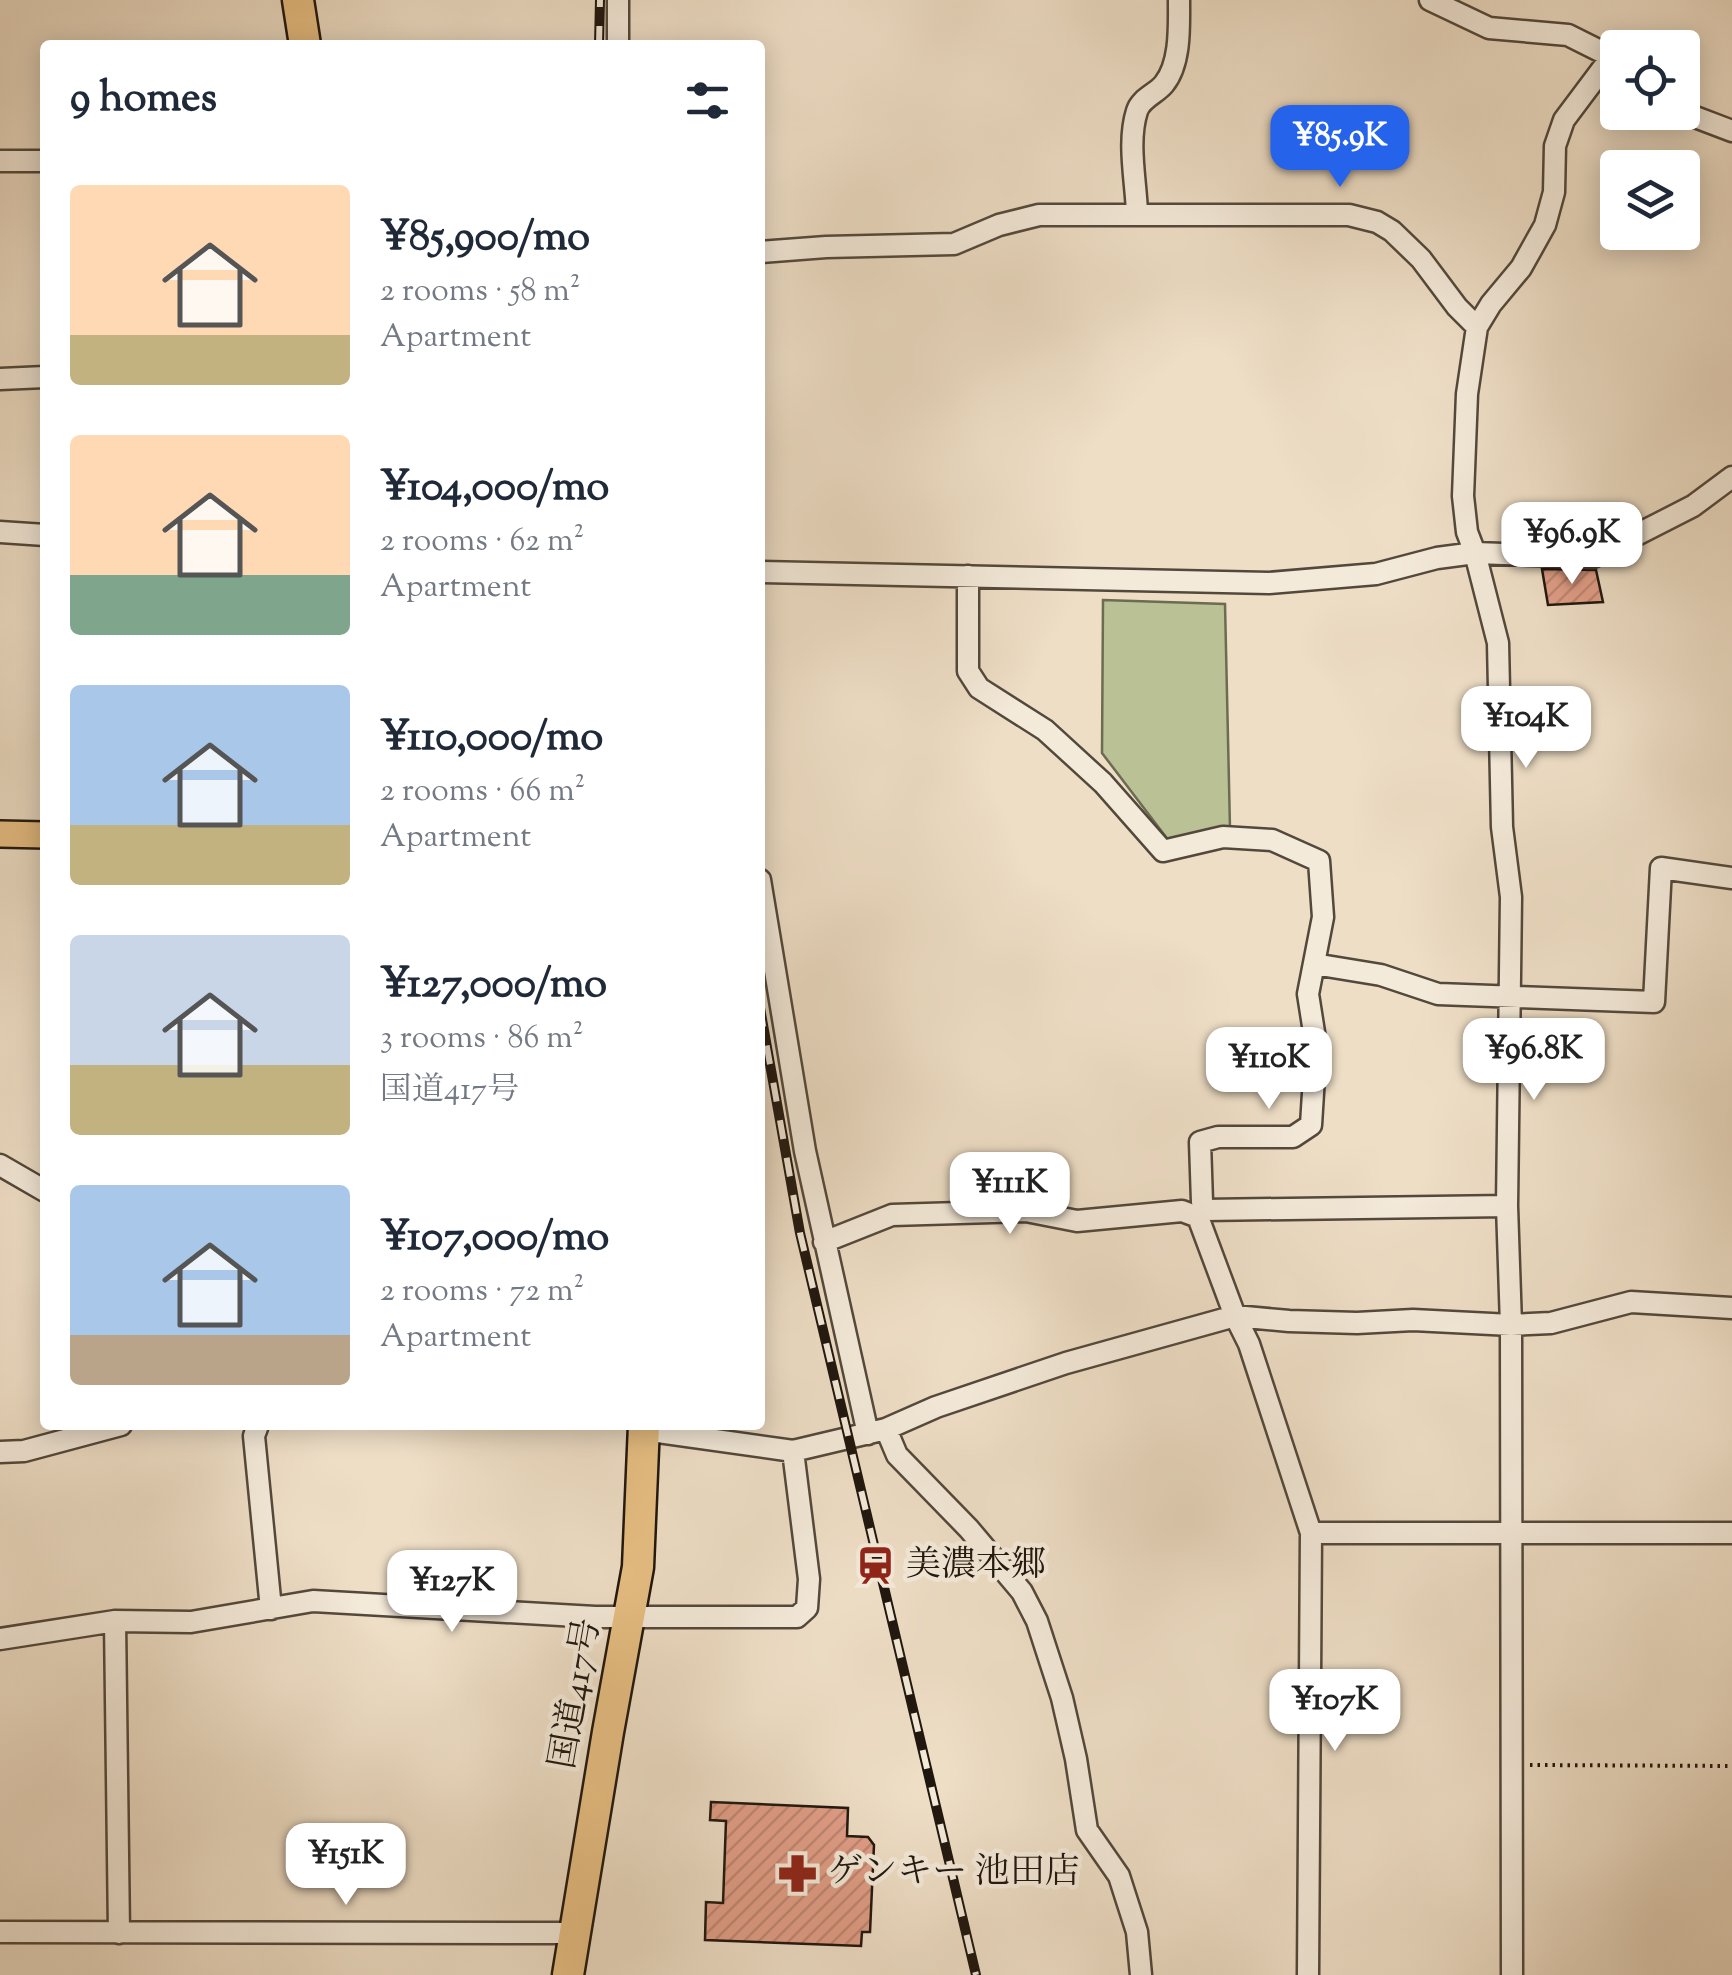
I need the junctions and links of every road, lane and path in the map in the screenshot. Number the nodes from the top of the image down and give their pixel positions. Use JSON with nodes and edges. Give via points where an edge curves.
{"nodes":[{"id":1,"x":298,"y":0,"type":"edge"},
{"id":2,"x":618,"y":0,"type":"edge"},
{"id":3,"x":1179,"y":0,"type":"edge"},
{"id":4,"x":1430,"y":0,"type":"edge"},
{"id":5,"x":304,"y":40,"type":"edge"},
{"id":6,"x":618,"y":40,"type":"edge"},
{"id":7,"x":1600,"y":51,"type":"edge"},
{"id":8,"x":1600,"y":76,"type":"edge"},
{"id":9,"x":1700,"y":118,"type":"edge"},
{"id":10,"x":1732,"y":130,"type":"edge"},
{"id":11,"x":0,"y":162,"type":"edge"},
{"id":12,"x":40,"y":162,"type":"edge"},
{"id":13,"x":1137,"y":213,"type":"junction"},
{"id":14,"x":765,"y":252,"type":"edge"},
{"id":15,"x":1477,"y":326,"type":"junction"},
{"id":16,"x":40,"y":378,"type":"edge"},
{"id":17,"x":0,"y":379,"type":"edge"},
{"id":18,"x":1732,"y":478,"type":"edge"},
{"id":19,"x":0,"y":532,"type":"edge"},
{"id":20,"x":40,"y":535,"type":"edge"},
{"id":21,"x":1475,"y":552,"type":"junction"},
{"id":22,"x":765,"y":572,"type":"edge"},
{"id":23,"x":968,"y":576,"type":"junction"},
{"id":24,"x":0,"y":834,"type":"edge"},
{"id":25,"x":40,"y":835,"type":"edge"},
{"id":26,"x":1732,"y":878,"type":"edge"},
{"id":27,"x":765,"y":910,"type":"edge"},
{"id":28,"x":1314,"y":964,"type":"junction"},
{"id":29,"x":1510,"y":998,"type":"junction"},
{"id":30,"x":0,"y":1165,"type":"edge"},
{"id":31,"x":40,"y":1188,"type":"edge"},
{"id":32,"x":1506,"y":1206,"type":"junction"},
{"id":33,"x":1202,"y":1214,"type":"junction"},
{"id":34,"x":824,"y":1242,"type":"junction"},
{"id":35,"x":1732,"y":1308,"type":"edge"},
{"id":36,"x":1235,"y":1316,"type":"junction"},
{"id":37,"x":1511,"y":1325,"type":"junction"},
{"id":38,"x":102,"y":1430,"type":"edge"},
{"id":39,"x":256,"y":1430,"type":"edge"},
{"id":40,"x":644,"y":1430,"type":"edge"},
{"id":41,"x":663,"y":1430,"type":"edge"},
{"id":42,"x":877,"y":1432,"type":"junction"},
{"id":43,"x":793,"y":1451,"type":"junction"},
{"id":44,"x":0,"y":1452,"type":"edge"},
{"id":45,"x":1511,"y":1532,"type":"junction"},
{"id":46,"x":1311,"y":1533,"type":"junction"},
{"id":47,"x":1732,"y":1533,"type":"edge"},
{"id":48,"x":271,"y":1609,"type":"junction"},
{"id":49,"x":628,"y":1618,"type":"junction"},
{"id":50,"x":116,"y":1621,"type":"junction"},
{"id":51,"x":0,"y":1638,"type":"edge"},
{"id":52,"x":1510,"y":1765,"type":"junction"},
{"id":53,"x":1732,"y":1766,"type":"edge"},
{"id":54,"x":0,"y":1932,"type":"edge"},
{"id":55,"x":119,"y":1932,"type":"junction"},
{"id":56,"x":574,"y":1932,"type":"junction"},
{"id":57,"x":568,"y":1975,"type":"edge"},
{"id":58,"x":1141,"y":1975,"type":"edge"},
{"id":59,"x":1308,"y":1975,"type":"edge"},
{"id":60,"x":1512,"y":1975,"type":"edge"}],
"edges":[{"from":1,"to":5,"type":"highway"},
{"from":2,"to":6,"type":"street"},
{"from":3,"to":13,"type":"street","via":[[1174,67],[1138,106],[1133,130]]},
{"from":4,"to":7,"type":"street","via":[[1489,28],[1568,35]]},
{"from":8,"to":15,"type":"street","via":[[1564,120],[1545,225]]},
{"from":9,"to":10,"type":"street"},
{"from":11,"to":12,"type":"street"},
{"from":13,"to":14,"type":"street","via":[[1039,215],[954,244]]},
{"from":13,"to":15,"type":"street","via":[[1349,215],[1377,222],[1421,259]]},
{"from":15,"to":21,"type":"street","via":[[1463,496]]},
{"from":16,"to":17,"type":"street"},
{"from":18,"to":21,"type":"street","via":[[1593,557]]},
{"from":19,"to":20,"type":"street"},
{"from":21,"to":23,"type":"street","via":[[1376,574],[1269,584]]},
{"from":21,"to":29,"type":"street","via":[[1498,643]]},
{"from":22,"to":23,"type":"street"},
{"from":23,"to":28,"type":"street","via":[[968,671],[979,688],[1044,730],[1163,851],[1223,837],[1272,840],[1319,861],[1323,917]]},
{"from":24,"to":25,"type":"main road"},
{"from":26,"to":29,"type":"street","via":[[1662,868],[1654,1002]]},
{"from":27,"to":34,"type":"street"},
{"from":28,"to":29,"type":"street","via":[[1382,975],[1438,994]]},
{"from":28,"to":33,"type":"street","via":[[1308,994],[1316,1045],[1310,1125],[1293,1138],[1200,1142]]},
{"from":29,"to":32,"type":"street"},
{"from":30,"to":31,"type":"street"},
{"from":32,"to":33,"type":"street"},
{"from":32,"to":37,"type":"street"},
{"from":33,"to":34,"type":"street","via":[[1182,1210],[1077,1221],[1026,1211],[892,1215]]},
{"from":33,"to":36,"type":"street"},
{"from":34,"to":42,"type":"street"},
{"from":35,"to":37,"type":"street","via":[[1631,1302],[1551,1323]]},
{"from":36,"to":37,"type":"street"},
{"from":36,"to":42,"type":"street","via":[[1066,1363]]},
{"from":36,"to":46,"type":"street"},
{"from":37,"to":45,"type":"street"},
{"from":38,"to":44,"type":"street"},
{"from":39,"to":48,"type":"street"},
{"from":40,"to":49,"type":"highway","name":"国道417号","via":[[638,1566]]},
{"from":41,"to":43,"type":"street"},
{"from":42,"to":43,"type":"street"},
{"from":42,"to":58,"type":"street","via":[[969,1529],[1022,1592],[1037,1621],[1069,1729],[1087,1830],[1119,1876],[1138,1932]]},
{"from":43,"to":49,"type":"street","via":[[807,1608],[798,1617]]},
{"from":45,"to":46,"type":"street"},
{"from":45,"to":47,"type":"street"},
{"from":45,"to":52,"type":"street"},
{"from":46,"to":59,"type":"street"},
{"from":48,"to":49,"type":"street","via":[[313,1601]]},
{"from":48,"to":50,"type":"street","via":[[191,1622]]},
{"from":49,"to":56,"type":"highway","name":"国道417号"},
{"from":50,"to":51,"type":"street"},
{"from":50,"to":55,"type":"street"},
{"from":52,"to":53,"type":"path"},
{"from":52,"to":60,"type":"street"},
{"from":54,"to":55,"type":"street"},
{"from":55,"to":56,"type":"street"},
{"from":56,"to":57,"type":"highway","name":"国道417号"}]}
